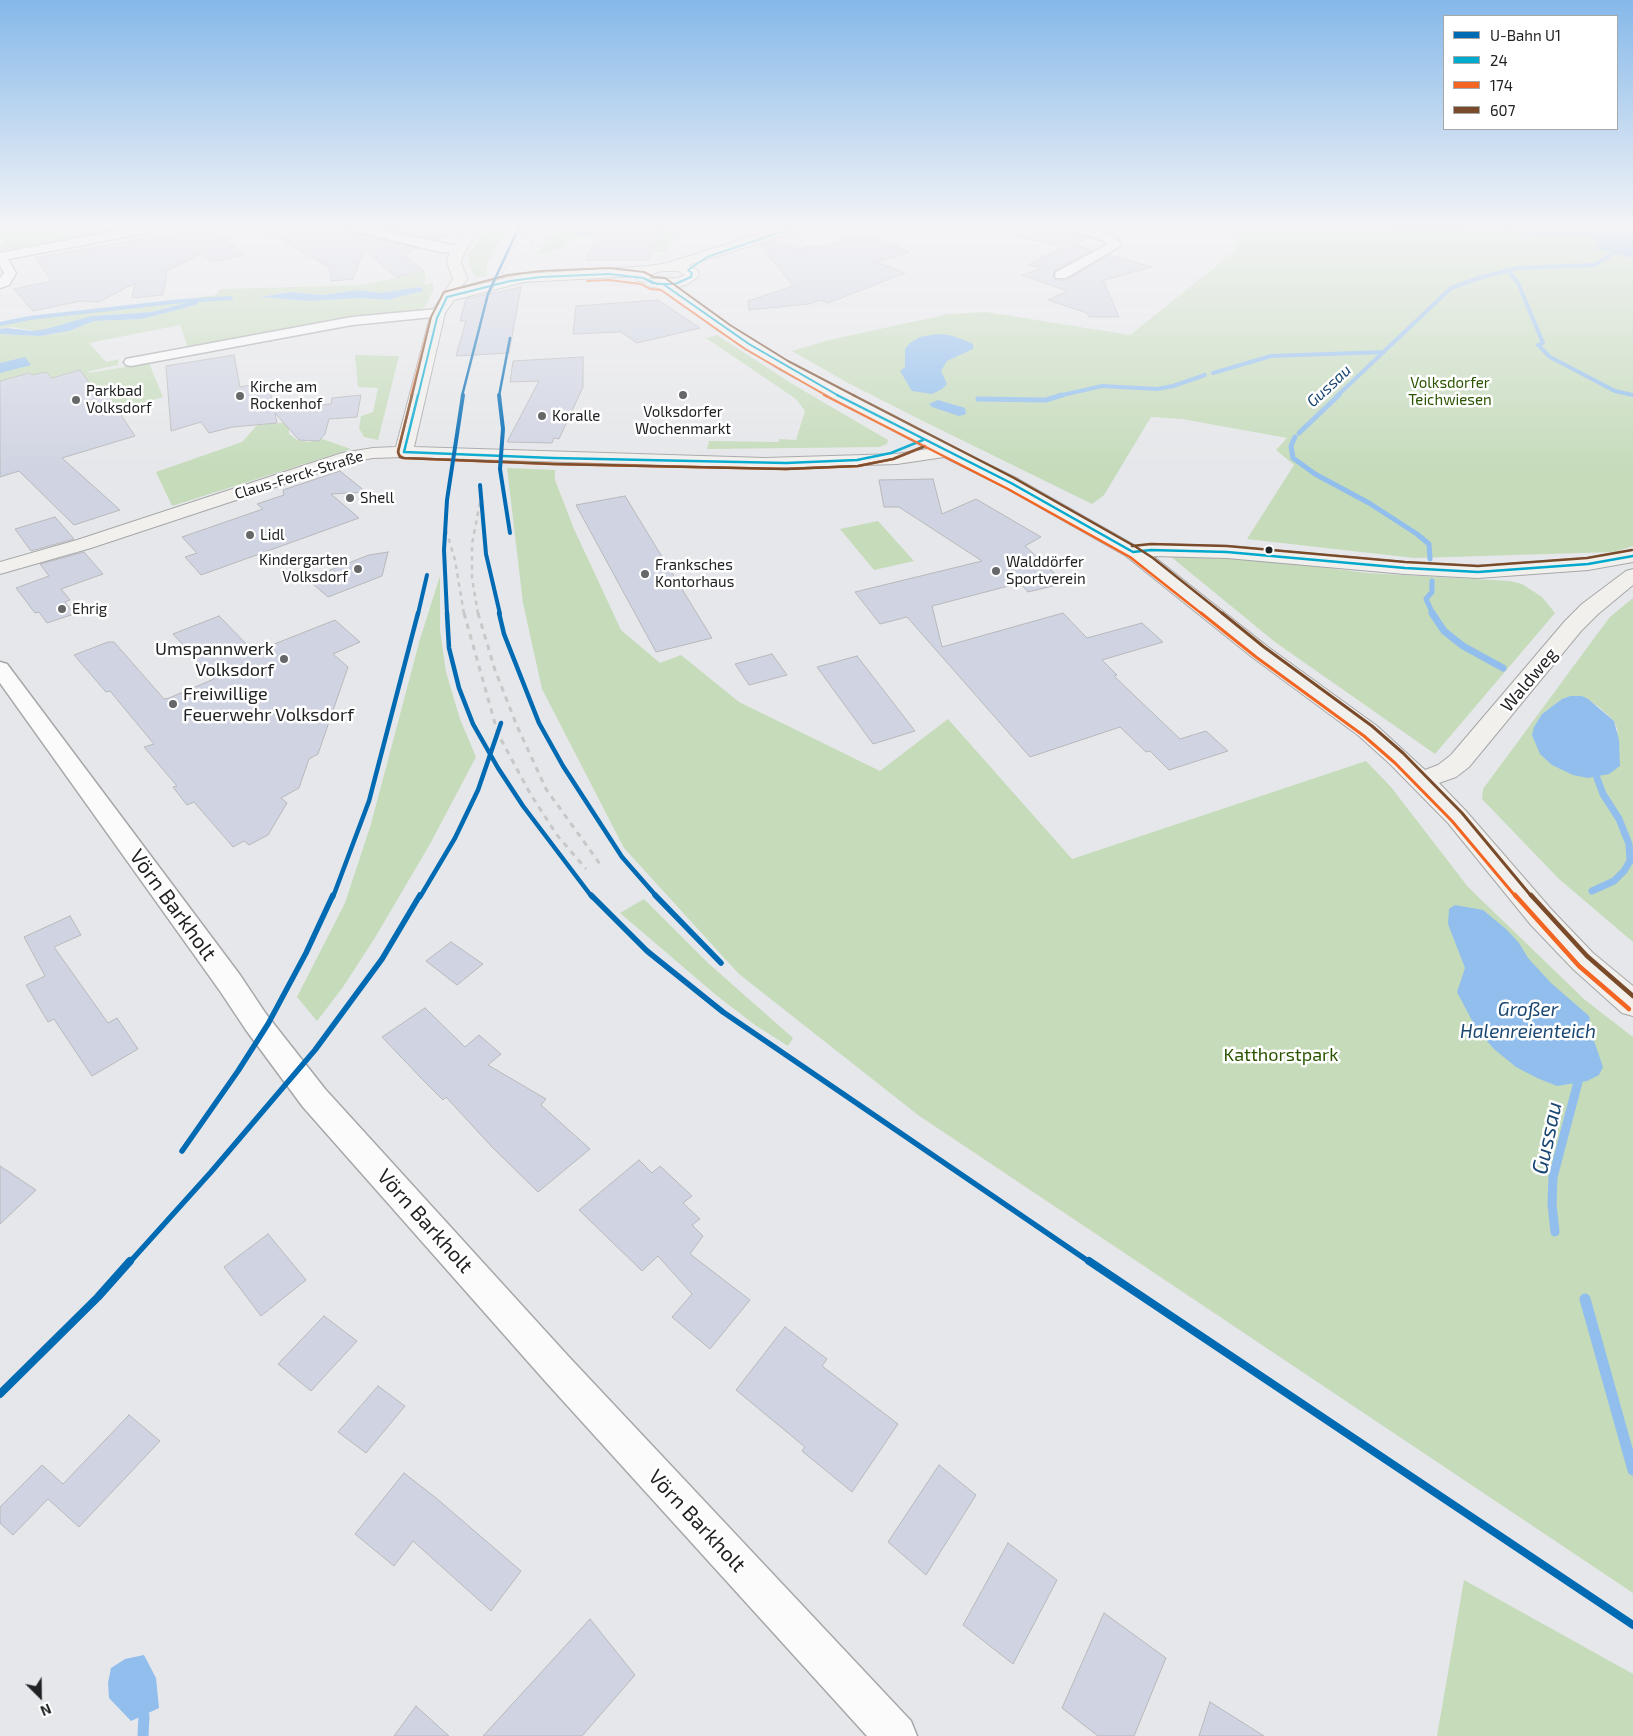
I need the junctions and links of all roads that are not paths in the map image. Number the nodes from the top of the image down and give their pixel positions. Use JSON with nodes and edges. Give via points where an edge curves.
{"nodes":[{"id":1,"x":441,"y":308,"type":"edge"},
{"id":2,"x":698,"y":308,"type":"edge"},
{"id":3,"x":438,"y":313,"type":"junction"},
{"id":4,"x":130,"y":362,"type":"dead end"},
{"id":5,"x":923,"y":440,"type":"junction"},
{"id":6,"x":947,"y":451,"type":"junction"},
{"id":7,"x":404,"y":452,"type":"junction"},
{"id":8,"x":857,"y":460,"type":"junction"},
{"id":9,"x":1133,"y":552,"type":"junction"},
{"id":10,"x":1633,"y":556,"type":"edge"},
{"id":11,"x":0,"y":568,"type":"edge"},
{"id":12,"x":1633,"y":575,"type":"edge"},
{"id":13,"x":0,"y":668,"type":"edge"},
{"id":14,"x":1423,"y":780,"type":"junction"},
{"id":15,"x":1633,"y":1004,"type":"edge"},
{"id":16,"x":896,"y":1736,"type":"edge"}],
"edges":[{"from":1,"to":3,"type":"main road"},
{"from":2,"to":5,"type":"main road","via":[[778,362]]},
{"from":3,"to":4,"type":"street","via":[[352,321]]},
{"from":3,"to":7,"type":"main road"},
{"from":5,"to":6,"type":"main road"},
{"from":5,"to":8,"type":"main road"},
{"from":6,"to":8,"type":"main road","via":[[906,458]]},
{"from":6,"to":9,"type":"main road","via":[[1011,482]]},
{"from":7,"to":8,"type":"main road","name":"Claus-Ferck-Straße","via":[[760,463]]},
{"from":7,"to":11,"type":"main road","name":"Claus-Ferck-Straße","via":[[348,457],[84,544]]},
{"from":9,"to":10,"type":"main road","via":[[1227,552],[1478,572],[1588,564]]},
{"from":9,"to":14,"type":"main road","via":[[1260,652],[1368,731]]},
{"from":12,"to":14,"type":"main road","name":"Waldweg","via":[[1590,608],[1573,626],[1460,761],[1447,771]]},
{"from":13,"to":16,"type":"street","name":"Vörn Barkholt","via":[[314,1098],[550,1362]]},
{"from":14,"to":15,"type":"main road","via":[[1541,916],[1584,961]]}]}
